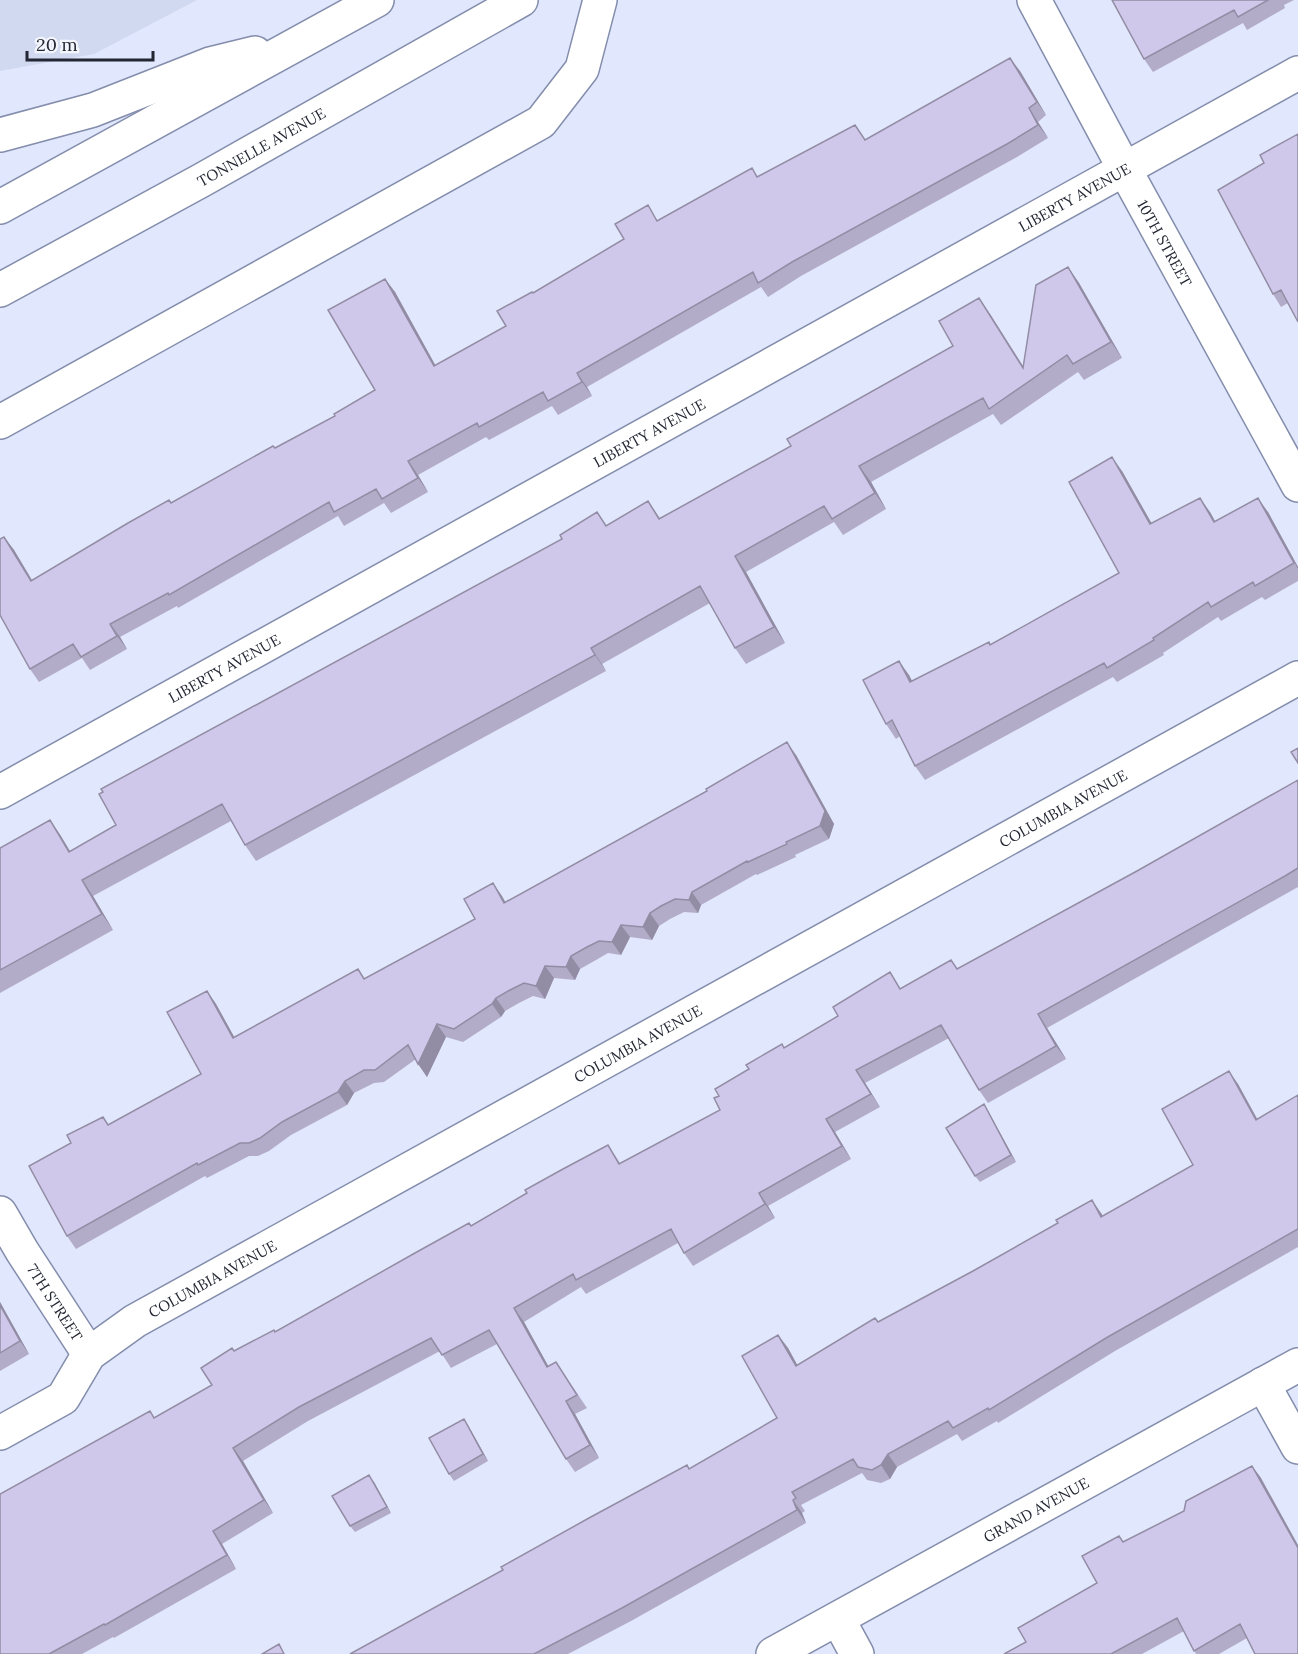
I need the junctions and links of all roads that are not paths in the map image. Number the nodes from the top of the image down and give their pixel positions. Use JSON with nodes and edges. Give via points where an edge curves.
{"nodes":[{"id":1,"x":377,"y":0,"type":"edge"},
{"id":2,"x":521,"y":0,"type":"edge"},
{"id":3,"x":600,"y":0,"type":"edge"},
{"id":4,"x":1034,"y":0,"type":"edge"},
{"id":5,"x":304,"y":40,"type":"junction"},
{"id":6,"x":1298,"y":73,"type":"edge"},
{"id":7,"x":0,"y":135,"type":"edge"},
{"id":8,"x":1125,"y":170,"type":"junction"},
{"id":9,"x":0,"y":207,"type":"edge"},
{"id":10,"x":0,"y":290,"type":"edge"},
{"id":11,"x":0,"y":422,"type":"edge"},
{"id":12,"x":1298,"y":485,"type":"edge"},
{"id":13,"x":1298,"y":678,"type":"edge"},
{"id":14,"x":0,"y":792,"type":"edge"},
{"id":15,"x":0,"y":1213,"type":"edge"},
{"id":16,"x":88,"y":1354,"type":"junction"},
{"id":17,"x":1298,"y":1365,"type":"edge"},
{"id":18,"x":1263,"y":1384,"type":"junction"},
{"id":19,"x":0,"y":1433,"type":"edge"},
{"id":20,"x":1298,"y":1447,"type":"edge"},
{"id":21,"x":838,"y":1619,"type":"junction"},
{"id":22,"x":773,"y":1654,"type":"edge"},
{"id":23,"x":857,"y":1654,"type":"edge"}],
"edges":[{"from":1,"to":5,"type":"main road"},
{"from":2,"to":10,"type":"main road","name":"TONNELLE AVENUE"},
{"from":3,"to":11,"type":"main road","via":[[582,69],[541,122]]},
{"from":4,"to":8,"type":"main road","name":"10TH STREET"},
{"from":5,"to":7,"type":"main road","via":[[210,64],[93,110]]},
{"from":5,"to":9,"type":"main road"},
{"from":6,"to":8,"type":"main road","name":"LIBERTY AVENUE"},
{"from":8,"to":12,"type":"main road","name":"10TH STREET"},
{"from":8,"to":14,"type":"main road","name":"LIBERTY AVENUE"},
{"from":13,"to":16,"type":"main road","name":"COLUMBIA AVENUE","via":[[135,1321]]},
{"from":15,"to":16,"type":"main road","name":"7TH STREET"},
{"from":16,"to":19,"type":"main road","name":"COLUMBIA AVENUE","via":[[63,1398]]},
{"from":17,"to":18,"type":"main road","name":"GRAND AVENUE"},
{"from":18,"to":20,"type":"main road"},
{"from":18,"to":21,"type":"main road","name":"GRAND AVENUE"},
{"from":21,"to":22,"type":"main road","name":"GRAND AVENUE"},
{"from":21,"to":23,"type":"main road"}]}
